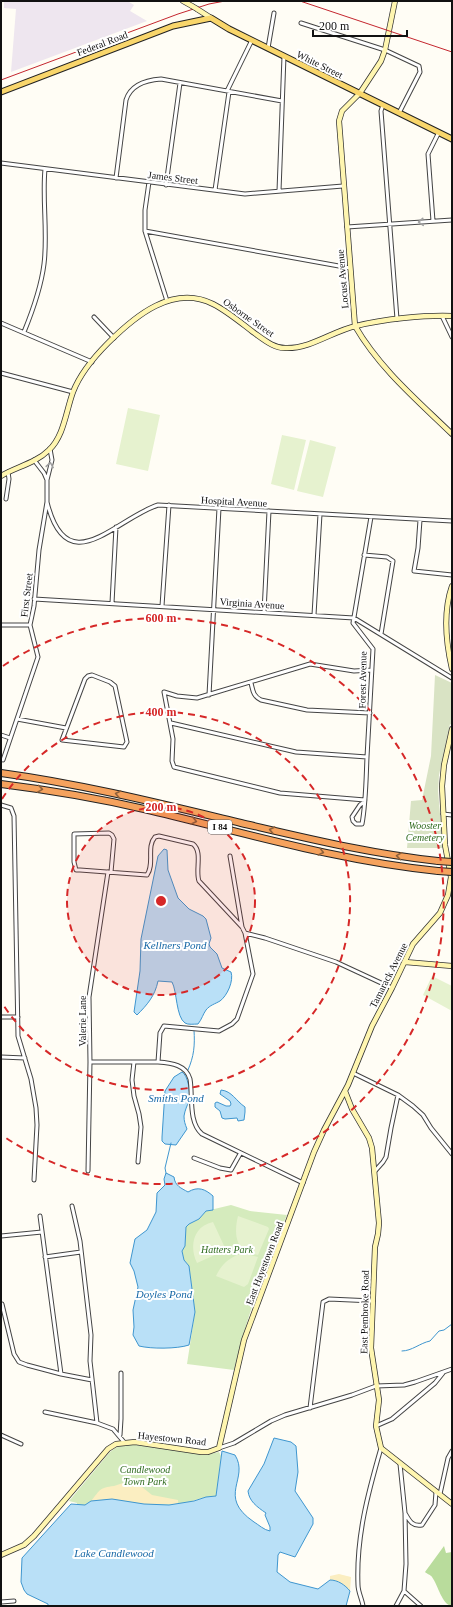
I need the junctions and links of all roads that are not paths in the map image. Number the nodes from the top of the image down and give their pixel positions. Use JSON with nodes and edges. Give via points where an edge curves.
{"nodes":[{"id":1,"x":183,"y":1,"type":"edge"},
{"id":2,"x":395,"y":1,"type":"edge"},
{"id":3,"x":274,"y":13,"type":"dead end"},
{"id":4,"x":211,"y":18,"type":"junction"},
{"id":5,"x":301,"y":23,"type":"dead end"},
{"id":6,"x":252,"y":40,"type":"junction"},
{"id":7,"x":268,"y":48,"type":"junction"},
{"id":8,"x":385,"y":50,"type":"junction"},
{"id":9,"x":284,"y":56,"type":"junction"},
{"id":10,"x":180,"y":83,"type":"junction"},
{"id":11,"x":228,"y":91,"type":"junction"},
{"id":12,"x":1,"y":92,"type":"edge"},
{"id":13,"x":360,"y":93,"type":"junction"},
{"id":14,"x":282,"y":101,"type":"junction"},
{"id":15,"x":383,"y":105,"type":"junction"},
{"id":16,"x":399,"y":113,"type":"junction"},
{"id":17,"x":439,"y":132,"type":"junction"},
{"id":18,"x":452,"y":139,"type":"edge"},
{"id":19,"x":1,"y":163,"type":"edge"},
{"id":20,"x":44,"y":168,"type":"junction"},
{"id":21,"x":116,"y":178,"type":"junction"},
{"id":22,"x":149,"y":182,"type":"junction"},
{"id":23,"x":166,"y":185,"type":"junction"},
{"id":24,"x":343,"y":186,"type":"junction"},
{"id":25,"x":215,"y":190,"type":"junction"},
{"id":26,"x":280,"y":191,"type":"junction"},
{"id":27,"x":452,"y":220,"type":"edge"},
{"id":28,"x":433,"y":221,"type":"junction"},
{"id":29,"x":390,"y":224,"type":"junction"},
{"id":30,"x":347,"y":227,"type":"junction"},
{"id":31,"x":145,"y":231,"type":"junction"},
{"id":32,"x":350,"y":268,"type":"junction"},
{"id":33,"x":167,"y":301,"type":"junction"},
{"id":34,"x":442,"y":316,"type":"junction"},
{"id":35,"x":452,"y":316,"type":"edge"},
{"id":36,"x":94,"y":317,"type":"dead end"},
{"id":37,"x":397,"y":319,"type":"junction"},
{"id":38,"x":1,"y":323,"type":"edge"},
{"id":39,"x":355,"y":326,"type":"junction"},
{"id":40,"x":24,"y":332,"type":"junction"},
{"id":41,"x":114,"y":338,"type":"junction"},
{"id":42,"x":452,"y":338,"type":"edge"},
{"id":43,"x":92,"y":362,"type":"junction"},
{"id":44,"x":1,"y":373,"type":"edge"},
{"id":45,"x":73,"y":392,"type":"junction"},
{"id":46,"x":452,"y":434,"type":"edge"},
{"id":47,"x":50,"y":449,"type":"junction"},
{"id":48,"x":34,"y":460,"type":"junction"},
{"id":49,"x":8,"y":472,"type":"junction"},
{"id":50,"x":1,"y":476,"type":"edge"},
{"id":51,"x":47,"y":480,"type":"junction"},
{"id":52,"x":6,"y":499,"type":"dead end"},
{"id":53,"x":47,"y":502,"type":"junction"},
{"id":54,"x":169,"y":505,"type":"junction"},
{"id":55,"x":219,"y":508,"type":"junction"},
{"id":56,"x":269,"y":511,"type":"junction"},
{"id":57,"x":320,"y":514,"type":"junction"},
{"id":58,"x":371,"y":517,"type":"junction"},
{"id":59,"x":420,"y":520,"type":"junction"},
{"id":60,"x":452,"y":521,"type":"edge"},
{"id":61,"x":116,"y":527,"type":"junction"},
{"id":62,"x":364,"y":555,"type":"junction"},
{"id":63,"x":452,"y":575,"type":"edge"},
{"id":64,"x":452,"y":586,"type":"edge"},
{"id":65,"x":34,"y":599,"type":"junction"},
{"id":66,"x":112,"y":603,"type":"junction"},
{"id":67,"x":162,"y":606,"type":"junction"},
{"id":68,"x":214,"y":609,"type":"junction"},
{"id":69,"x":264,"y":612,"type":"junction"},
{"id":70,"x":314,"y":615,"type":"junction"},
{"id":71,"x":354,"y":618,"type":"junction"},
{"id":72,"x":1,"y":625,"type":"edge"},
{"id":73,"x":30,"y":625,"type":"junction"},
{"id":74,"x":381,"y":634,"type":"junction"},
{"id":75,"x":452,"y":669,"type":"edge"},
{"id":76,"x":372,"y":670,"type":"junction"},
{"id":77,"x":452,"y":678,"type":"edge"},
{"id":78,"x":251,"y":683,"type":"junction"},
{"id":79,"x":209,"y":695,"type":"junction"},
{"id":80,"x":370,"y":713,"type":"junction"},
{"id":81,"x":17,"y":719,"type":"junction"},
{"id":82,"x":171,"y":723,"type":"junction"},
{"id":83,"x":66,"y":728,"type":"junction"},
{"id":84,"x":452,"y":729,"type":"edge"},
{"id":85,"x":1,"y":734,"type":"edge"},
{"id":86,"x":10,"y":738,"type":"junction"},
{"id":87,"x":367,"y":757,"type":"junction"},
{"id":88,"x":3,"y":760,"type":"dead end"},
{"id":89,"x":1,"y":774,"type":"edge"},
{"id":90,"x":1,"y":784,"type":"edge"},
{"id":91,"x":364,"y":801,"type":"junction"},
{"id":92,"x":1,"y":805,"type":"edge"},
{"id":93,"x":443,"y":814,"type":"junction"},
{"id":94,"x":452,"y":814,"type":"edge"},
{"id":95,"x":230,"y":856,"type":"dead end"},
{"id":96,"x":452,"y":862,"type":"edge"},
{"id":97,"x":109,"y":872,"type":"junction"},
{"id":98,"x":452,"y":872,"type":"edge"},
{"id":99,"x":242,"y":927,"type":"junction"},
{"id":100,"x":245,"y":933,"type":"junction"},
{"id":101,"x":405,"y":962,"type":"junction"},
{"id":102,"x":452,"y":966,"type":"edge"},
{"id":103,"x":392,"y":988,"type":"junction"},
{"id":104,"x":1,"y":1017,"type":"edge"},
{"id":105,"x":18,"y":1017,"type":"junction"},
{"id":106,"x":1,"y":1057,"type":"edge"},
{"id":107,"x":25,"y":1058,"type":"junction"},
{"id":108,"x":90,"y":1062,"type":"junction"},
{"id":109,"x":134,"y":1062,"type":"junction"},
{"id":110,"x":158,"y":1062,"type":"junction"},
{"id":111,"x":353,"y":1073,"type":"junction"},
{"id":112,"x":345,"y":1091,"type":"junction"},
{"id":113,"x":398,"y":1095,"type":"junction"},
{"id":114,"x":240,"y":1154,"type":"junction"},
{"id":115,"x":452,"y":1154,"type":"edge"},
{"id":116,"x":194,"y":1158,"type":"dead end"},
{"id":117,"x":138,"y":1162,"type":"dead end"},
{"id":118,"x":88,"y":1171,"type":"dead end"},
{"id":119,"x":375,"y":1171,"type":"junction"},
{"id":120,"x":34,"y":1180,"type":"dead end"},
{"id":121,"x":303,"y":1183,"type":"junction"},
{"id":122,"x":72,"y":1206,"type":"dead end"},
{"id":123,"x":40,"y":1216,"type":"dead end"},
{"id":124,"x":42,"y":1232,"type":"junction"},
{"id":125,"x":1,"y":1236,"type":"edge"},
{"id":126,"x":81,"y":1252,"type":"junction"},
{"id":127,"x":45,"y":1257,"type":"junction"},
{"id":128,"x":373,"y":1301,"type":"junction"},
{"id":129,"x":2,"y":1304,"type":"edge"},
{"id":130,"x":452,"y":1369,"type":"edge"},
{"id":131,"x":443,"y":1372,"type":"junction"},
{"id":132,"x":122,"y":1373,"type":"dead end"},
{"id":133,"x":61,"y":1374,"type":"junction"},
{"id":134,"x":92,"y":1380,"type":"junction"},
{"id":135,"x":376,"y":1386,"type":"junction"},
{"id":136,"x":310,"y":1408,"type":"junction"},
{"id":137,"x":45,"y":1412,"type":"dead end"},
{"id":138,"x":97,"y":1423,"type":"junction"},
{"id":139,"x":376,"y":1426,"type":"junction"},
{"id":140,"x":1,"y":1434,"type":"edge"},
{"id":141,"x":120,"y":1435,"type":"junction"},
{"id":142,"x":124,"y":1442,"type":"junction"},
{"id":143,"x":22,"y":1444,"type":"dead end"},
{"id":144,"x":219,"y":1448,"type":"junction"},
{"id":145,"x":382,"y":1448,"type":"junction"},
{"id":146,"x":452,"y":1451,"type":"edge"},
{"id":147,"x":400,"y":1464,"type":"junction"},
{"id":148,"x":438,"y":1493,"type":"junction"},
{"id":149,"x":452,"y":1504,"type":"edge"},
{"id":150,"x":405,"y":1513,"type":"junction"},
{"id":151,"x":1,"y":1555,"type":"edge"},
{"id":152,"x":404,"y":1591,"type":"junction"},
{"id":153,"x":14,"y":1601,"type":"dead end"},
{"id":154,"x":1,"y":1602,"type":"edge"},
{"id":155,"x":362,"y":1606,"type":"edge"},
{"id":156,"x":396,"y":1606,"type":"edge"},
{"id":157,"x":421,"y":1606,"type":"edge"}],
"edges":[{"from":1,"to":4,"type":"street","name":"White Street","bridge":true},
{"from":2,"to":8,"type":"street","name":"Locust Avenue"},
{"from":3,"to":7,"type":"street"},
{"from":4,"to":6,"type":"main road","name":"White Street"},
{"from":4,"to":12,"type":"main road","name":"Federal Road","via":[[170,27]]},
{"from":5,"to":8,"type":"street"},
{"from":6,"to":7,"type":"main road","name":"White Street"},
{"from":6,"to":11,"type":"street"},
{"from":7,"to":9,"type":"main road","name":"White Street"},
{"from":8,"to":13,"type":"street","name":"Locust Avenue","via":[[381,61]]},
{"from":8,"to":16,"type":"street","via":[[420,68]]},
{"from":9,"to":13,"type":"main road","name":"White Street"},
{"from":9,"to":14,"type":"street"},
{"from":10,"to":11,"type":"street"},
{"from":10,"to":21,"type":"street","via":[[152,80],[128,92]]},
{"from":10,"to":23,"type":"street"},
{"from":11,"to":14,"type":"street"},
{"from":11,"to":25,"type":"street"},
{"from":13,"to":15,"type":"main road","name":"White Street"},
{"from":13,"to":24,"type":"street","name":"Locust Avenue","via":[[344,108],[339,118]]},
{"from":14,"to":26,"type":"street"},
{"from":15,"to":16,"type":"main road","name":"White Street"},
{"from":15,"to":29,"type":"street","via":[[381,111]]},
{"from":16,"to":17,"type":"main road","name":"White Street"},
{"from":17,"to":18,"type":"main road","name":"White Street"},
{"from":17,"to":28,"type":"street","via":[[428,154]]},
{"from":19,"to":20,"type":"street","name":"James Street"},
{"from":20,"to":21,"type":"street","name":"James Street"},
{"from":20,"to":40,"type":"street","via":[[44,263],[37,298]]},
{"from":21,"to":22,"type":"street","name":"James Street"},
{"from":22,"to":23,"type":"street","name":"James Street"},
{"from":22,"to":31,"type":"street"},
{"from":23,"to":25,"type":"street","name":"James Street"},
{"from":24,"to":26,"type":"street","name":"James Street"},
{"from":24,"to":30,"type":"street","name":"Locust Avenue"},
{"from":25,"to":26,"type":"street","name":"James Street","via":[[245,194]]},
{"from":27,"to":28,"type":"street"},
{"from":28,"to":29,"type":"street","one_way":true},
{"from":29,"to":30,"type":"street"},
{"from":29,"to":37,"type":"street"},
{"from":30,"to":32,"type":"street","name":"Locust Avenue"},
{"from":31,"to":32,"type":"street"},
{"from":31,"to":33,"type":"street"},
{"from":32,"to":39,"type":"street","name":"Locust Avenue"},
{"from":33,"to":39,"type":"street","name":"Osborne Street","via":[[197,298],[214,304],[266,341],[282,348],[326,338]]},
{"from":33,"to":41,"type":"street","name":"Osborne Street","via":[[146,311]]},
{"from":34,"to":35,"type":"street","name":"Osborne Street"},
{"from":34,"to":37,"type":"street","name":"Osborne Street"},
{"from":34,"to":42,"type":"street"},
{"from":36,"to":41,"type":"street"},
{"from":37,"to":39,"type":"street","name":"Osborne Street"},
{"from":38,"to":40,"type":"street"},
{"from":39,"to":46,"type":"street","name":"Locust Avenue","via":[[396,380]]},
{"from":40,"to":43,"type":"street"},
{"from":41,"to":43,"type":"street","name":"Osborne Street"},
{"from":43,"to":45,"type":"street","name":"Osborne Street"},
{"from":44,"to":45,"type":"street"},
{"from":45,"to":47,"type":"street","name":"Osborne Street","via":[[57,439]]},
{"from":47,"to":48,"type":"street"},
{"from":51,"to":47,"type":"street","name":"First Street","one_way":true,"via":[[52,460]]},
{"from":48,"to":49,"type":"street"},
{"from":48,"to":51,"type":"street"},
{"from":49,"to":50,"type":"street"},
{"from":49,"to":52,"type":"street"},
{"from":51,"to":53,"type":"street","name":"First Street"},
{"from":53,"to":61,"type":"street","name":"Hospital Avenue","via":[[54,524],[62,534],[73,541],[94,540]]},
{"from":53,"to":65,"type":"street","name":"First Street"},
{"from":54,"to":55,"type":"street","name":"Hospital Avenue"},
{"from":54,"to":61,"type":"street","name":"Hospital Avenue","via":[[146,509]]},
{"from":54,"to":67,"type":"street"},
{"from":55,"to":56,"type":"street","name":"Hospital Avenue"},
{"from":55,"to":68,"type":"street"},
{"from":56,"to":57,"type":"street","name":"Hospital Avenue"},
{"from":56,"to":69,"type":"street"},
{"from":57,"to":58,"type":"street","name":"Hospital Avenue"},
{"from":57,"to":70,"type":"street"},
{"from":58,"to":59,"type":"street","name":"Hospital Avenue"},
{"from":58,"to":62,"type":"street"},
{"from":59,"to":60,"type":"street","name":"Hospital Avenue"},
{"from":59,"to":63,"type":"street","via":[[414,571]]},
{"from":61,"to":66,"type":"street"},
{"from":62,"to":71,"type":"street"},
{"from":62,"to":74,"type":"street","via":[[387,557],[393,561]]},
{"from":64,"to":75,"type":"street","via":[[446,616]]},
{"from":65,"to":66,"type":"street","name":"Virginia Avenue"},
{"from":65,"to":73,"type":"street","name":"First Street"},
{"from":66,"to":67,"type":"street","name":"Virginia Avenue"},
{"from":67,"to":68,"type":"street","name":"Virginia Avenue"},
{"from":68,"to":69,"type":"street","name":"Virginia Avenue"},
{"from":68,"to":79,"type":"street"},
{"from":69,"to":70,"type":"street","name":"Virginia Avenue"},
{"from":70,"to":71,"type":"street","name":"Virginia Avenue"},
{"from":71,"to":74,"type":"street","name":"Virginia Avenue"},
{"from":71,"to":76,"type":"street","name":"Forest Avenue","via":[[356,629],[373,650]]},
{"from":72,"to":73,"type":"street"},
{"from":73,"to":81,"type":"street","name":"First Street","via":[[38,657]]},
{"from":74,"to":77,"type":"street","name":"Virginia Avenue"},
{"from":76,"to":78,"type":"street","via":[[348,670],[310,664]]},
{"from":76,"to":80,"type":"street","name":"Forest Avenue"},
{"from":78,"to":79,"type":"street"},
{"from":78,"to":80,"type":"street","via":[[253,693],[261,700],[307,710]]},
{"from":79,"to":82,"type":"street","via":[[187,698],[164,692]]},
{"from":80,"to":87,"type":"street","name":"Forest Avenue"},
{"from":81,"to":83,"type":"street"},
{"from":81,"to":86,"type":"street","name":"First Street"},
{"from":82,"to":87,"type":"street","via":[[296,752]]},
{"from":82,"to":91,"type":"street","via":[[174,767],[280,793]]},
{"from":83,"to":83,"type":"street","via":[[88,676],[92,675],[113,684],[126,745],[120,748],[67,742],[62,740]]},
{"from":84,"to":93,"type":"street","name":"Tamarack Avenue","via":[[442,778]]},
{"from":85,"to":86,"type":"street"},
{"from":86,"to":88,"type":"street","name":"First Street"},
{"from":87,"to":91,"type":"street","name":"Forest Avenue"},
{"from":96,"to":89,"type":"highway","number":"I 84","one_way":true,"bridge":true,"via":[[347,848],[118,794]]},
{"from":90,"to":98,"type":"highway","number":"I 84","one_way":true,"bridge":true,"via":[[122,804],[344,857]]},
{"from":91,"to":91,"type":"street","name":"Forest Avenue","via":[[352,817],[356,824],[362,824]]},
{"from":92,"to":105,"type":"street","via":[[11,808],[14,816]]},
{"from":93,"to":94,"type":"street"},
{"from":93,"to":101,"type":"street","name":"Tamarack Avenue","via":[[451,878],[448,895],[440,913],[413,944]]},
{"from":95,"to":99,"type":"street"},
{"from":97,"to":97,"type":"street","name":"Valerie Lane","via":[[114,839],[112,835],[74,834],[76,870]]},
{"from":97,"to":99,"type":"street","via":[[147,875],[155,837],[194,844],[198,850],[199,881]]},
{"from":97,"to":108,"type":"street","name":"Valerie Lane","via":[[89,997]]},
{"from":99,"to":100,"type":"street"},
{"from":100,"to":103,"type":"street","via":[[336,962]]},
{"from":100,"to":110,"type":"street","via":[[253,974],[237,1019],[219,1031],[164,1026],[160,1033]]},
{"from":101,"to":102,"type":"street"},
{"from":101,"to":103,"type":"street","name":"Tamarack Avenue"},
{"from":103,"to":111,"type":"street","name":"Tamarack Avenue","via":[[372,1026]]},
{"from":104,"to":105,"type":"street"},
{"from":105,"to":107,"type":"street","via":[[18,1036]]},
{"from":106,"to":107,"type":"street"},
{"from":107,"to":120,"type":"street","via":[[37,1118]]},
{"from":108,"to":109,"type":"street"},
{"from":108,"to":118,"type":"street","name":"Valerie Lane"},
{"from":109,"to":110,"type":"street"},
{"from":109,"to":117,"type":"street","via":[[132,1080],[141,1126]]},
{"from":110,"to":114,"type":"street","via":[[175,1064],[189,1075],[193,1119],[198,1130]]},
{"from":111,"to":112,"type":"street","name":"Tamarack Avenue"},
{"from":111,"to":113,"type":"street"},
{"from":112,"to":119,"type":"street","name":"East Pembroke Road","via":[[352,1110],[369,1138]]},
{"from":112,"to":121,"type":"street","name":"East Hayestown Road","via":[[321,1136]]},
{"from":113,"to":115,"type":"street","via":[[423,1115]]},
{"from":113,"to":119,"type":"street","via":[[386,1157]]},
{"from":114,"to":116,"type":"street","via":[[231,1170]]},
{"from":114,"to":121,"type":"street"},
{"from":119,"to":128,"type":"street","name":"East Pembroke Road","via":[[379,1223],[375,1247]]},
{"from":121,"to":144,"type":"street","name":"East Hayestown Road","via":[[244,1340]]},
{"from":122,"to":126,"type":"street"},
{"from":123,"to":124,"type":"street"},
{"from":124,"to":125,"type":"street"},
{"from":124,"to":127,"type":"street"},
{"from":126,"to":127,"type":"street"},
{"from":126,"to":134,"type":"street","via":[[91,1335]]},
{"from":127,"to":133,"type":"street"},
{"from":128,"to":135,"type":"street","name":"East Pembroke Road","via":[[371,1348]]},
{"from":128,"to":136,"type":"street","via":[[329,1299],[323,1302]]},
{"from":129,"to":133,"type":"street","via":[[14,1354],[19,1362]]},
{"from":130,"to":131,"type":"street","name":"Hayestown Road"},
{"from":131,"to":135,"type":"street","name":"Hayestown Road","via":[[404,1385]]},
{"from":131,"to":139,"type":"street","via":[[435,1383],[392,1418]]},
{"from":132,"to":141,"type":"street"},
{"from":133,"to":134,"type":"street"},
{"from":134,"to":138,"type":"street"},
{"from":135,"to":136,"type":"street","name":"Hayestown Road"},
{"from":135,"to":139,"type":"street","name":"East Pembroke Road","via":[[379,1400]]},
{"from":136,"to":144,"type":"street","name":"Hayestown Road","via":[[285,1415],[234,1443]]},
{"from":137,"to":138,"type":"street"},
{"from":138,"to":141,"type":"street","via":[[113,1429]]},
{"from":139,"to":145,"type":"street","name":"East Pembroke Road"},
{"from":140,"to":143,"type":"street"},
{"from":141,"to":142,"type":"street"},
{"from":142,"to":144,"type":"street","name":"Hayestown Road","via":[[201,1452]]},
{"from":142,"to":151,"type":"street","name":"Hayestown Road","via":[[108,1449],[29,1541]]},
{"from":145,"to":147,"type":"street"},
{"from":145,"to":155,"type":"street","via":[[360,1529],[358,1587]]},
{"from":146,"to":148,"type":"street"},
{"from":147,"to":148,"type":"street"},
{"from":147,"to":150,"type":"street"},
{"from":148,"to":149,"type":"street"},
{"from":148,"to":150,"type":"street","via":[[435,1505],[422,1525],[412,1523]]},
{"from":150,"to":152,"type":"street"},
{"from":152,"to":156,"type":"street"},
{"from":152,"to":157,"type":"street"},
{"from":153,"to":154,"type":"street"}]}
